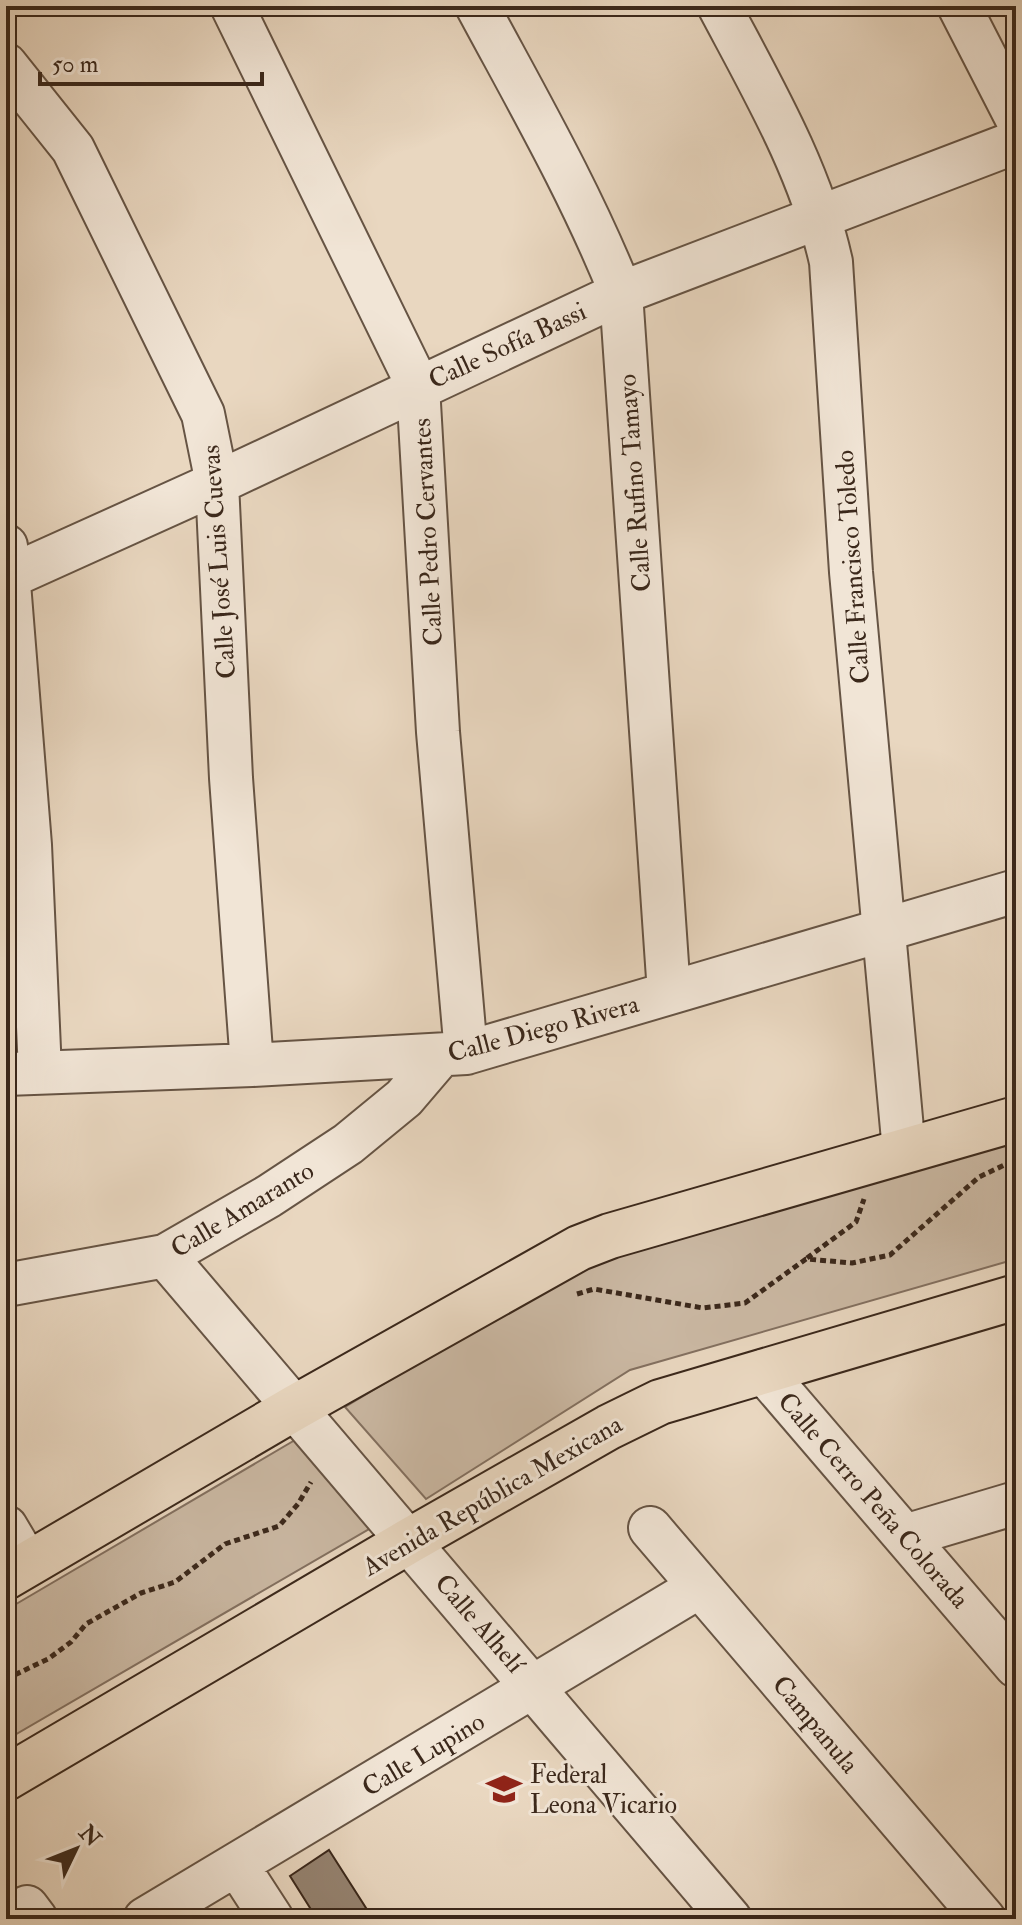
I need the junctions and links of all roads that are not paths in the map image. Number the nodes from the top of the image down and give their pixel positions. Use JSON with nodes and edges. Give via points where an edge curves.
{"nodes":[{"id":1,"x":232,"y":6,"type":"edge"},
{"id":2,"x":477,"y":6,"type":"edge"},
{"id":3,"x":719,"y":6,"type":"edge"},
{"id":4,"x":959,"y":6,"type":"edge"},
{"id":5,"x":6,"y":65,"type":"edge"},
{"id":6,"x":1016,"y":117,"type":"edge"},
{"id":7,"x":1016,"y":142,"type":"edge"},
{"id":8,"x":821,"y":218,"type":"junction"},
{"id":9,"x":621,"y":293,"type":"junction"},
{"id":10,"x":418,"y":386,"type":"junction"},
{"id":11,"x":217,"y":483,"type":"junction"},
{"id":12,"x":8,"y":561,"type":"edge"},
{"id":13,"x":16,"y":771,"type":"edge"},
{"id":14,"x":18,"y":846,"type":"edge"},
{"id":15,"x":1016,"y":891,"type":"edge"},
{"id":16,"x":884,"y":933,"type":"junction"},
{"id":17,"x":669,"y":993,"type":"junction"},
{"id":18,"x":452,"y":1055,"type":"junction"},
{"id":19,"x":252,"y":1065,"type":"junction"},
{"id":20,"x":23,"y":1073,"type":"edge"},
{"id":21,"x":1016,"y":1119,"type":"edge"},
{"id":22,"x":904,"y":1151,"type":"junction"},
{"id":23,"x":165,"y":1256,"type":"junction"},
{"id":24,"x":6,"y":1285,"type":"edge"},
{"id":25,"x":1016,"y":1297,"type":"edge"},
{"id":26,"x":763,"y":1371,"type":"junction"},
{"id":27,"x":296,"y":1407,"type":"junction"},
{"id":28,"x":1016,"y":1503,"type":"edge"},
{"id":29,"x":6,"y":1527,"type":"edge"},
{"id":30,"x":650,"y":1528,"type":"dead end"},
{"id":31,"x":905,"y":1536,"type":"junction"},
{"id":32,"x":409,"y":1541,"type":"junction"},
{"id":33,"x":17,"y":1570,"type":"edge"},
{"id":34,"x":699,"y":1587,"type":"junction"},
{"id":35,"x":1016,"y":1666,"type":"edge"},
{"id":36,"x":535,"y":1688,"type":"junction"},
{"id":37,"x":6,"y":1778,"type":"edge"},
{"id":38,"x":237,"y":1865,"type":"junction"},
{"id":39,"x":145,"y":1919,"type":"edge"},
{"id":40,"x":272,"y":1919,"type":"edge"},
{"id":41,"x":730,"y":1919,"type":"edge"},
{"id":42,"x":984,"y":1919,"type":"edge"}],
"edges":[{"from":1,"to":10,"type":"street","name":"Calle Pedro Cervantes"},
{"from":2,"to":9,"type":"street","name":"Calle Rufino Tamayo","via":[[556,151]]},
{"from":3,"to":8,"type":"street","name":"Calle Francisco Toledo","via":[[800,164]]},
{"from":4,"to":6,"type":"street"},
{"from":5,"to":11,"type":"street","name":"Calle José Luis Cuevas","via":[[62,132],[83,168],[203,414]]},
{"from":7,"to":8,"type":"street","name":"Calle Sofía Bassi"},
{"from":8,"to":9,"type":"street","name":"Calle Sofía Bassi"},
{"from":8,"to":16,"type":"street","name":"Calle Francisco Toledo","via":[[831,262],[851,572]]},
{"from":9,"to":10,"type":"street","name":"Calle Sofía Bassi"},
{"from":9,"to":17,"type":"street","name":"Calle Rufino Tamayo"},
{"from":10,"to":11,"type":"street","name":"Calle Sofía Bassi"},
{"from":10,"to":18,"type":"street","name":"Calle Pedro Cervantes"},
{"from":11,"to":12,"type":"street","name":"Calle Sofía Bassi"},
{"from":11,"to":19,"type":"street","name":"Calle José Luis Cuevas"},
{"from":12,"to":13,"type":"street"},
{"from":13,"to":14,"type":"street"},
{"from":14,"to":20,"type":"street"},
{"from":15,"to":16,"type":"street","name":"Calle Diego Rivera"},
{"from":16,"to":17,"type":"street","name":"Calle Diego Rivera"},
{"from":16,"to":22,"type":"street","name":"Calle Francisco Toledo"},
{"from":17,"to":18,"type":"street","name":"Calle Diego Rivera"},
{"from":18,"to":19,"type":"street","name":"Calle Diego Rivera"},
{"from":18,"to":23,"type":"street","name":"Calle Amaranto","via":[[348,1144]]},
{"from":19,"to":20,"type":"street","name":"Calle Diego Rivera"},
{"from":21,"to":22,"type":"main road"},
{"from":22,"to":27,"type":"main road","via":[[579,1248]]},
{"from":23,"to":24,"type":"street","name":"Calle Amaranto"},
{"from":23,"to":27,"type":"street","name":"Calle Alhelí"},
{"from":25,"to":26,"type":"main road","name":"Avenida República Mexicana"},
{"from":26,"to":31,"type":"street","name":"Calle Cerro Peña Colorada"},
{"from":26,"to":32,"type":"main road","name":"Avenida República Mexicana","via":[[660,1402]]},
{"from":27,"to":32,"type":"street","name":"Calle Alhelí"},
{"from":27,"to":33,"type":"main road"},
{"from":28,"to":31,"type":"street"},
{"from":29,"to":33,"type":"street"},
{"from":30,"to":34,"type":"street","name":"Campanula"},
{"from":31,"to":35,"type":"street","name":"Calle Cerro Peña Colorada"},
{"from":32,"to":36,"type":"street","name":"Calle Alhelí"},
{"from":32,"to":37,"type":"main road","name":"Avenida República Mexicana"},
{"from":34,"to":36,"type":"street","name":"Calle Lupino"},
{"from":34,"to":42,"type":"street","name":"Campanula"},
{"from":36,"to":38,"type":"street","name":"Calle Lupino"},
{"from":36,"to":41,"type":"street","name":"Calle Alhelí"},
{"from":38,"to":39,"type":"street","name":"Calle Lupino"},
{"from":38,"to":40,"type":"street"}]}
